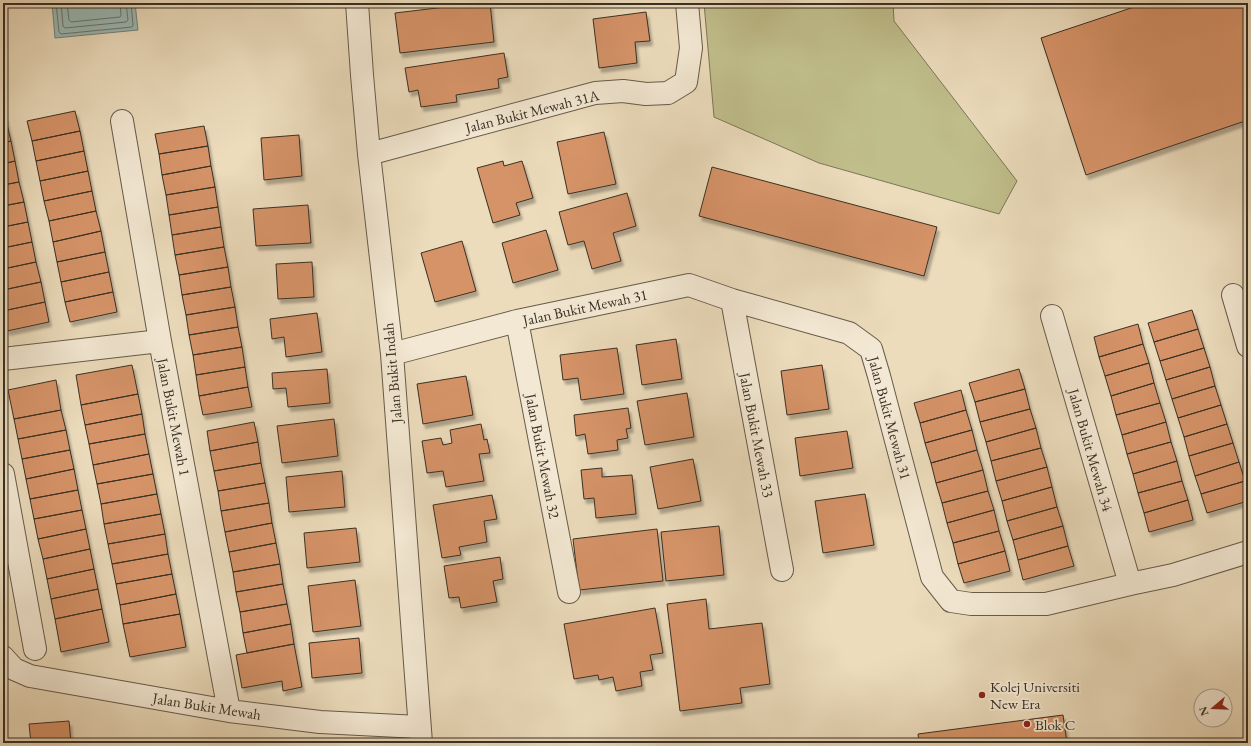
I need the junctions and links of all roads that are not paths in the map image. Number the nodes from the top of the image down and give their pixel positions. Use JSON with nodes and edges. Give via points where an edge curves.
{"nodes":[{"id":1,"x":357,"y":3,"type":"edge"},
{"id":2,"x":687,"y":3,"type":"edge"},
{"id":3,"x":122,"y":121,"type":"dead end"},
{"id":4,"x":369,"y":154,"type":"junction"},
{"id":5,"x":1233,"y":295,"type":"dead end"},
{"id":6,"x":732,"y":300,"type":"junction"},
{"id":7,"x":1052,"y":316,"type":"dead end"},
{"id":8,"x":517,"y":321,"type":"junction"},
{"id":9,"x":160,"y":341,"type":"junction"},
{"id":10,"x":1248,"y":346,"type":"edge"},
{"id":11,"x":392,"y":354,"type":"junction"},
{"id":12,"x":3,"y":359,"type":"edge"},
{"id":13,"x":3,"y":474,"type":"edge"},
{"id":14,"x":1248,"y":552,"type":"edge"},
{"id":15,"x":782,"y":570,"type":"dead end"},
{"id":16,"x":1130,"y":584,"type":"junction"},
{"id":17,"x":569,"y":592,"type":"dead end"},
{"id":18,"x":35,"y":649,"type":"dead end"},
{"id":19,"x":3,"y":656,"type":"edge"},
{"id":20,"x":229,"y":711,"type":"junction"},
{"id":21,"x":420,"y":735,"type":"edge"}],
"edges":[{"from":1,"to":4,"type":"street","name":"Jalan Bukit Indah"},
{"from":2,"to":4,"type":"street","name":"Jalan Bukit Mewah 31A","via":[[691,48],[686,82],[668,93],[595,93]]},
{"from":3,"to":9,"type":"street","name":"Jalan Bukit Mewah 1"},
{"from":4,"to":11,"type":"street","name":"Jalan Bukit Indah"},
{"from":5,"to":10,"type":"street"},
{"from":6,"to":8,"type":"street","name":"Jalan Bukit Mewah 31","via":[[689,285]]},
{"from":6,"to":15,"type":"street","name":"Jalan Bukit Mewah 33"},
{"from":6,"to":16,"type":"street","name":"Jalan Bukit Mewah 31","via":[[849,333],[871,349],[932,577],[951,601],[972,604],[1046,604]]},
{"from":7,"to":16,"type":"street","name":"Jalan Bukit Mewah 34"},
{"from":8,"to":11,"type":"street","name":"Jalan Bukit Mewah 31"},
{"from":8,"to":17,"type":"street","name":"Jalan Bukit Mewah 32"},
{"from":9,"to":12,"type":"street"},
{"from":9,"to":20,"type":"street","name":"Jalan Bukit Mewah 1"},
{"from":11,"to":21,"type":"street","name":"Jalan Bukit Indah"},
{"from":13,"to":18,"type":"street"},
{"from":14,"to":16,"type":"street","name":"Jalan Bukit Mewah 31","via":[[1173,575]]},
{"from":19,"to":20,"type":"street","name":"Jalan Bukit Mewah","via":[[14,669],[30,676]]},
{"from":20,"to":21,"type":"street","name":"Jalan Bukit Mewah"}]}
